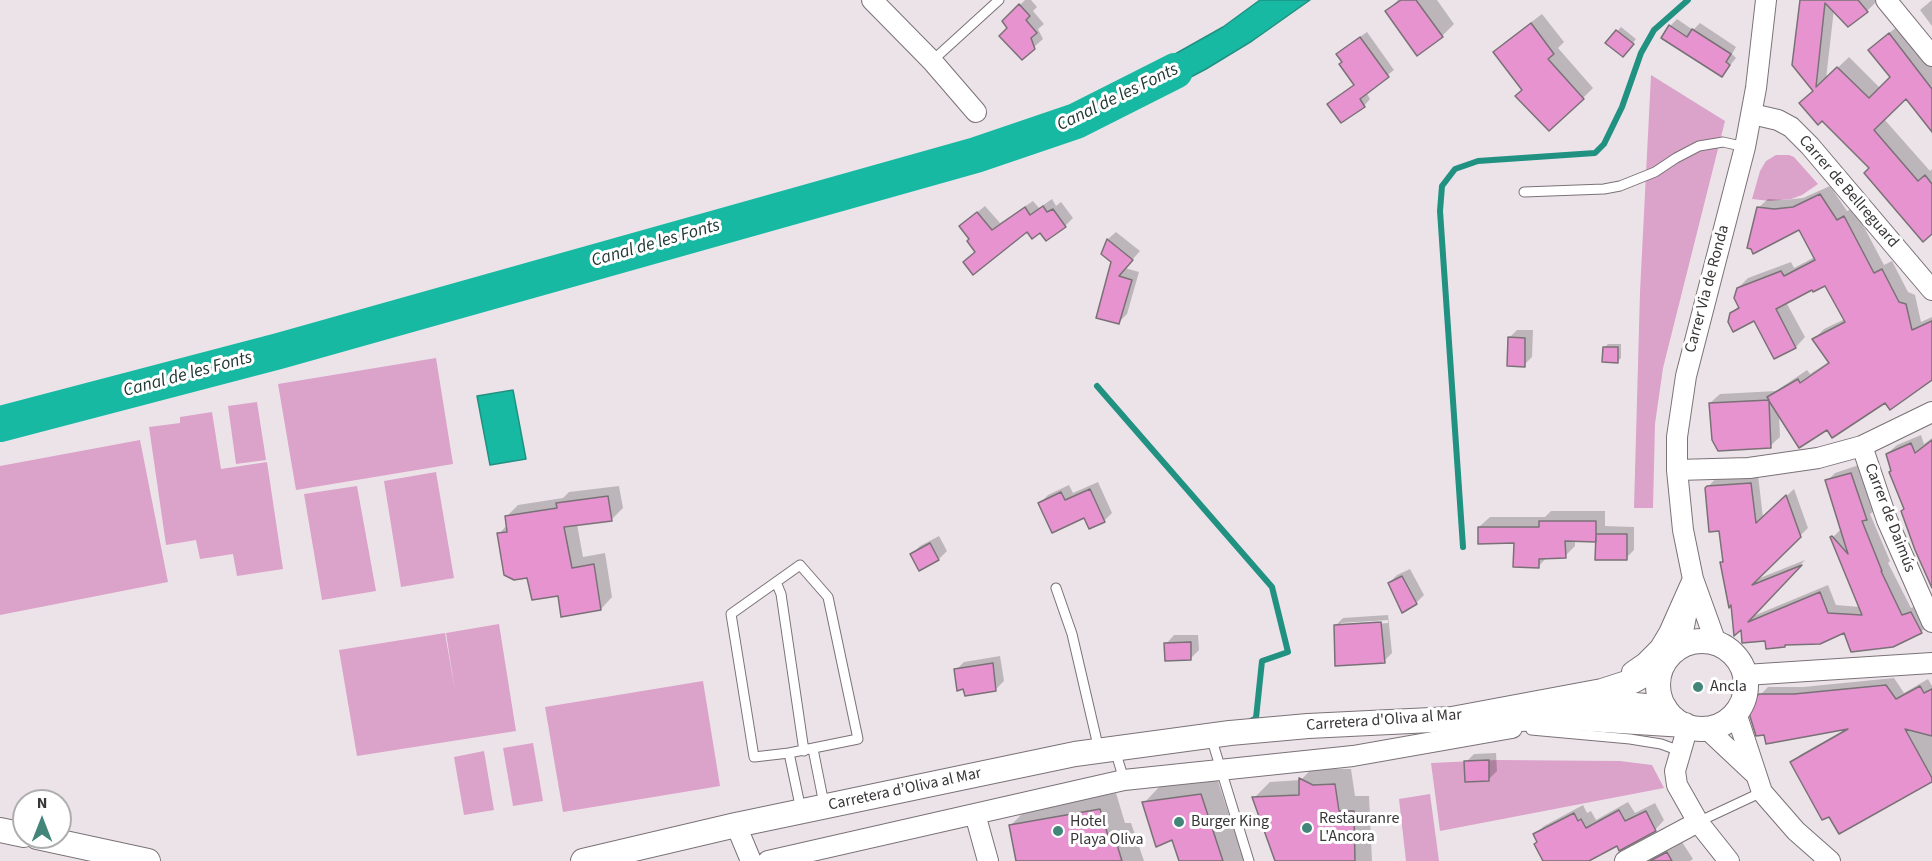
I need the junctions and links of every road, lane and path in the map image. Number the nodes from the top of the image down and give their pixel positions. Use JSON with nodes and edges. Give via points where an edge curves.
{"nodes":[{"id":1,"x":872,"y":0,"type":"edge"},
{"id":2,"x":999,"y":0,"type":"edge"},
{"id":3,"x":1766,"y":0,"type":"edge"},
{"id":4,"x":1886,"y":0,"type":"edge"},
{"id":5,"x":1932,"y":56,"type":"edge"},
{"id":6,"x":932,"y":61,"type":"junction"},
{"id":7,"x":976,"y":112,"type":"dead end"},
{"id":8,"x":1752,"y":114,"type":"junction"},
{"id":9,"x":1745,"y":147,"type":"junction"},
{"id":10,"x":1524,"y":192,"type":"dead end"},
{"id":11,"x":1925,"y":268,"type":"edge"},
{"id":12,"x":1932,"y":290,"type":"edge"},
{"id":13,"x":1932,"y":412,"type":"edge"},
{"id":14,"x":1862,"y":446,"type":"junction"},
{"id":15,"x":1677,"y":470,"type":"junction"},
{"id":16,"x":1693,"y":579,"type":"junction"},
{"id":17,"x":776,"y":582,"type":"junction"},
{"id":18,"x":1056,"y":588,"type":"dead end"},
{"id":19,"x":1932,"y":622,"type":"edge"},
{"id":20,"x":1716,"y":643,"type":"junction"},
{"id":21,"x":1680,"y":647,"type":"junction"},
{"id":22,"x":1932,"y":663,"type":"edge"},
{"id":23,"x":1663,"y":664,"type":"junction"},
{"id":24,"x":1745,"y":675,"type":"junction"},
{"id":25,"x":1537,"y":703,"type":"junction"},
{"id":26,"x":1665,"y":708,"type":"junction"},
{"id":27,"x":1736,"y":712,"type":"junction"},
{"id":28,"x":1459,"y":719,"type":"junction"},
{"id":29,"x":1693,"y":726,"type":"junction"},
{"id":30,"x":1512,"y":728,"type":"junction"},
{"id":31,"x":1220,"y":734,"type":"junction"},
{"id":32,"x":1106,"y":749,"type":"junction"},
{"id":33,"x":809,"y":750,"type":"junction"},
{"id":34,"x":1680,"y":751,"type":"junction"},
{"id":35,"x":789,"y":753,"type":"junction"},
{"id":36,"x":1220,"y":770,"type":"junction"},
{"id":37,"x":1124,"y":780,"type":"junction"},
{"id":38,"x":1760,"y":784,"type":"junction"},
{"id":39,"x":813,"y":809,"type":"junction"},
{"id":40,"x":975,"y":814,"type":"junction"},
{"id":41,"x":1698,"y":822,"type":"junction"},
{"id":42,"x":736,"y":825,"type":"junction"},
{"id":43,"x":72,"y":845,"type":"edge"},
{"id":44,"x":148,"y":861,"type":"edge"},
{"id":45,"x":583,"y":861,"type":"edge"},
{"id":46,"x":751,"y":861,"type":"edge"},
{"id":47,"x":768,"y":861,"type":"edge"},
{"id":48,"x":988,"y":861,"type":"edge"},
{"id":49,"x":1249,"y":861,"type":"edge"},
{"id":50,"x":1626,"y":861,"type":"edge"},
{"id":51,"x":1729,"y":861,"type":"edge"},
{"id":52,"x":1830,"y":861,"type":"edge"}],
"edges":[{"from":1,"to":6,"type":"street"},
{"from":2,"to":6,"type":"lane"},
{"from":3,"to":8,"type":"street","name":"Carrer Via de Ronda"},
{"from":4,"to":5,"type":"street"},
{"from":6,"to":7,"type":"street"},
{"from":8,"to":9,"type":"street","name":"Carrer Via de Ronda"},
{"from":8,"to":11,"type":"street","name":"Carrer de Bellreguard","via":[[1791,127]]},
{"from":9,"to":10,"type":"lane","via":[[1723,142],[1699,146],[1620,186]]},
{"from":9,"to":15,"type":"street","name":"Carrer Via de Ronda","via":[[1682,394]]},
{"from":11,"to":12,"type":"street","name":"Carrer de Bellreguard"},
{"from":13,"to":14,"type":"street"},
{"from":14,"to":15,"type":"street","via":[[1818,458],[1768,465]]},
{"from":14,"to":19,"type":"street","name":"Carrer de Daimús","via":[[1891,531]]},
{"from":15,"to":16,"type":"street","name":"Carrer Via de Ronda","via":[[1679,510]]},
{"from":16,"to":20,"type":"street","name":"Carrer Via de Ronda"},
{"from":16,"to":21,"type":"street","name":"Carrer Via de Ronda"},
{"from":16,"to":25,"type":"street","via":[[1669,633],[1645,663],[1624,675],[1576,687]]},
{"from":17,"to":33,"type":"lane"},
{"from":17,"to":33,"type":"lane","via":[[800,565],[828,597],[858,739]]},
{"from":17,"to":35,"type":"lane","via":[[731,614],[754,757]]},
{"from":18,"to":32,"type":"lane"},
{"from":20,"to":21,"type":"street","via":[[1692,642]]},
{"from":20,"to":24,"type":"street","via":[[1735,655]]},
{"from":21,"to":23,"type":"street"},
{"from":22,"to":24,"type":"street"},
{"from":23,"to":25,"type":"street","name":"Carretera d'Oliva al Mar","via":[[1618,687]]},
{"from":23,"to":26,"type":"street","via":[[1659,689]]},
{"from":24,"to":27,"type":"street","via":[[1743,701]]},
{"from":25,"to":26,"type":"street","name":"Carretera d'Oliva al Mar","via":[[1615,703]]},
{"from":25,"to":28,"type":"street","name":"Carretera d'Oliva al Mar"},
{"from":26,"to":29,"type":"street"},
{"from":27,"to":29,"type":"street","via":[[1722,723]]},
{"from":27,"to":38,"type":"street"},
{"from":28,"to":29,"type":"street","via":[[1572,718]]},
{"from":28,"to":30,"type":"lane"},
{"from":28,"to":31,"type":"street","name":"Carretera d'Oliva al Mar"},
{"from":29,"to":34,"type":"street"},
{"from":29,"to":38,"type":"street"},
{"from":30,"to":34,"type":"lane","via":[[1630,739]]},
{"from":30,"to":36,"type":"street","via":[[1353,756]]},
{"from":31,"to":32,"type":"street","name":"Carretera d’Oliva al Mar"},
{"from":31,"to":36,"type":"lane"},
{"from":32,"to":37,"type":"lane"},
{"from":32,"to":39,"type":"street","name":"Carretera d’Oliva al Mar"},
{"from":33,"to":35,"type":"lane"},
{"from":33,"to":39,"type":"lane"},
{"from":34,"to":41,"type":"street","via":[[1675,771],[1677,785]]},
{"from":35,"to":39,"type":"lane"},
{"from":36,"to":37,"type":"street"},
{"from":36,"to":49,"type":"lane"},
{"from":37,"to":40,"type":"street"},
{"from":38,"to":41,"type":"lane"},
{"from":38,"to":52,"type":"street","via":[[1807,842]]},
{"from":39,"to":42,"type":"street","name":"Carretera d’Oliva al Mar"},
{"from":40,"to":47,"type":"street"},
{"from":40,"to":48,"type":"street"},
{"from":41,"to":50,"type":"street"},
{"from":41,"to":51,"type":"street"},
{"from":42,"to":45,"type":"street","name":"Carretera d’Oliva al Mar"},
{"from":42,"to":46,"type":"street"},
{"from":43,"to":44,"type":"street"}]}
